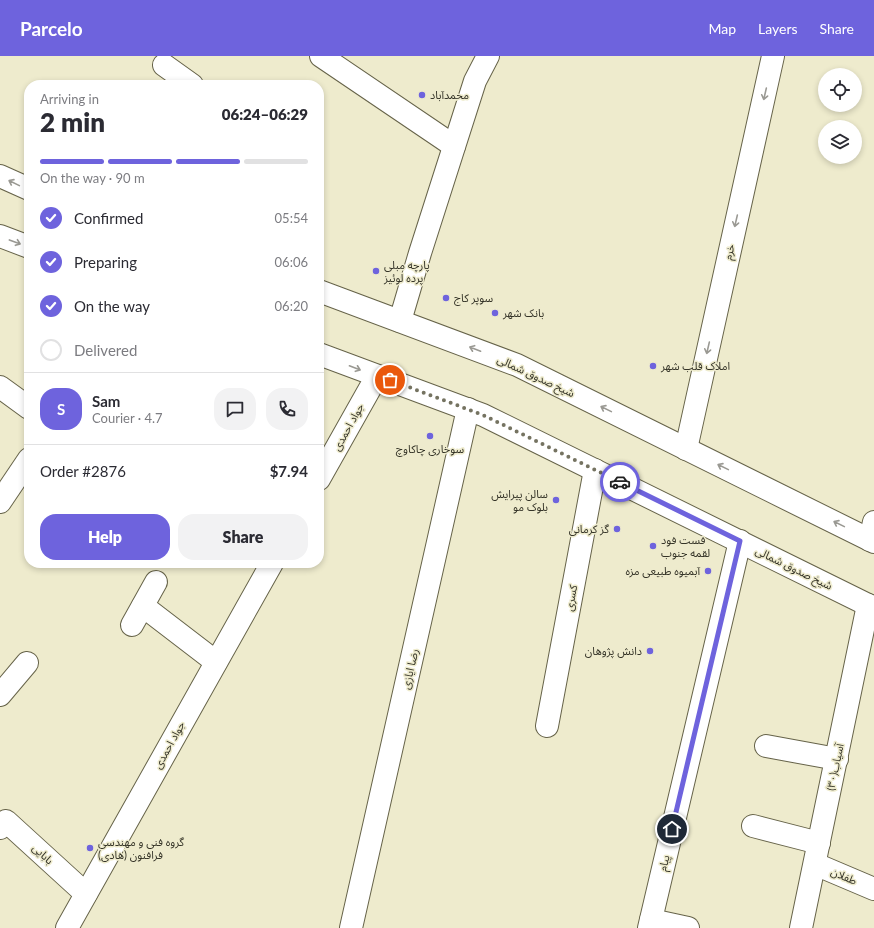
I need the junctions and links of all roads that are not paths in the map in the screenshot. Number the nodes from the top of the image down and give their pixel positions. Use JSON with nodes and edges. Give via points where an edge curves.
{"nodes":[{"id":1,"x":321,"y":56,"type":"edge"},
{"id":2,"x":488,"y":56,"type":"edge"},
{"id":3,"x":773,"y":56,"type":"edge"},
{"id":4,"x":164,"y":65,"type":"dead end"},
{"id":5,"x":185,"y":80,"type":"edge"},
{"id":6,"x":454,"y":146,"type":"junction"},
{"id":7,"x":0,"y":176,"type":"edge"},
{"id":8,"x":24,"y":187,"type":"edge"},
{"id":9,"x":0,"y":236,"type":"edge"},
{"id":10,"x":24,"y":245,"type":"edge"},
{"id":11,"x":324,"y":293,"type":"edge"},
{"id":12,"x":400,"y":321,"type":"junction"},
{"id":13,"x":324,"y":356,"type":"edge"},
{"id":14,"x":377,"y":376,"type":"junction"},
{"id":15,"x":0,"y":387,"type":"edge"},
{"id":16,"x":24,"y":404,"type":"edge"},
{"id":17,"x":468,"y":409,"type":"junction"},
{"id":18,"x":686,"y":449,"type":"junction"},
{"id":19,"x":24,"y":466,"type":"edge"},
{"id":20,"x":324,"y":470,"type":"edge"},
{"id":21,"x":595,"y":470,"type":"junction"},
{"id":22,"x":0,"y":502,"type":"edge"},
{"id":23,"x":873,"y":535,"type":"edge"},
{"id":24,"x":740,"y":541,"type":"junction"},
{"id":25,"x":269,"y":568,"type":"edge"},
{"id":26,"x":156,"y":582,"type":"dead end"},
{"id":27,"x":142,"y":606,"type":"junction"},
{"id":28,"x":871,"y":607,"type":"edge"},
{"id":29,"x":132,"y":625,"type":"dead end"},
{"id":30,"x":216,"y":662,"type":"junction"},
{"id":31,"x":26,"y":663,"type":"dead end"},
{"id":32,"x":2,"y":687,"type":"edge"},
{"id":33,"x":547,"y":726,"type":"dead end"},
{"id":34,"x":766,"y":746,"type":"dead end"},
{"id":35,"x":836,"y":760,"type":"junction"},
{"id":36,"x":753,"y":826,"type":"dead end"},
{"id":37,"x":0,"y":828,"type":"edge"},
{"id":38,"x":817,"y":854,"type":"junction"},
{"id":39,"x":874,"y":889,"type":"edge"},
{"id":40,"x":86,"y":894,"type":"junction"},
{"id":41,"x":650,"y":924,"type":"edge"},
{"id":42,"x":67,"y":928,"type":"edge"},
{"id":43,"x":351,"y":928,"type":"edge"},
{"id":44,"x":688,"y":928,"type":"edge"},
{"id":45,"x":801,"y":928,"type":"edge"}],
"edges":[{"from":1,"to":6,"type":"street"},
{"from":2,"to":6,"type":"street","via":[[475,81]]},
{"from":3,"to":18,"type":"street","name":"خرم","one_way":true},
{"from":4,"to":5,"type":"street"},
{"from":6,"to":12,"type":"street"},
{"from":8,"to":7,"type":"street","one_way":true},
{"from":9,"to":10,"type":"street","one_way":true},
{"from":11,"to":12,"type":"street","name":"شیخ صدوق شمالی"},
{"from":18,"to":12,"type":"street","name":"شیخ صدوق شمالی","one_way":true,"via":[[517,365]]},
{"from":13,"to":14,"type":"street","name":"شیخ صدوق شمالی","one_way":true},
{"from":14,"to":17,"type":"street","name":"شیخ صدوق شمالی"},
{"from":14,"to":20,"type":"street","name":"جواد احمدی"},
{"from":15,"to":16,"type":"street"},
{"from":17,"to":21,"type":"street","name":"شیخ صدوق شمالی"},
{"from":17,"to":43,"type":"street","name":"رضا ایازی"},
{"from":23,"to":18,"type":"street","name":"شیخ صدوق شمالی","one_way":true},
{"from":19,"to":22,"type":"street"},
{"from":21,"to":24,"type":"street","name":"شیخ صدوق شمالی"},
{"from":21,"to":33,"type":"street","name":"کسری"},
{"from":24,"to":28,"type":"street","name":"شیخ صدوق شمالی"},
{"from":24,"to":41,"type":"street","name":"پیام"},
{"from":25,"to":30,"type":"street","name":"جواد احمدی"},
{"from":26,"to":27,"type":"street"},
{"from":27,"to":29,"type":"street"},
{"from":27,"to":30,"type":"street"},
{"from":28,"to":35,"type":"street","name":"آسیاب(۳۰)"},
{"from":30,"to":40,"type":"street","name":"جواد احمدی"},
{"from":31,"to":32,"type":"street"},
{"from":34,"to":35,"type":"street"},
{"from":35,"to":38,"type":"street","name":"آسیاب(۳۰)"},
{"from":36,"to":38,"type":"street","name":"طفلان"},
{"from":37,"to":40,"type":"street","name":"بابایی","via":[[6,821]]},
{"from":38,"to":39,"type":"street","name":"طفلان"},
{"from":38,"to":45,"type":"street","name":"آسیاب(۳۰)"},
{"from":40,"to":42,"type":"street","name":"جواد احمدی"},
{"from":41,"to":44,"type":"street"}]}
